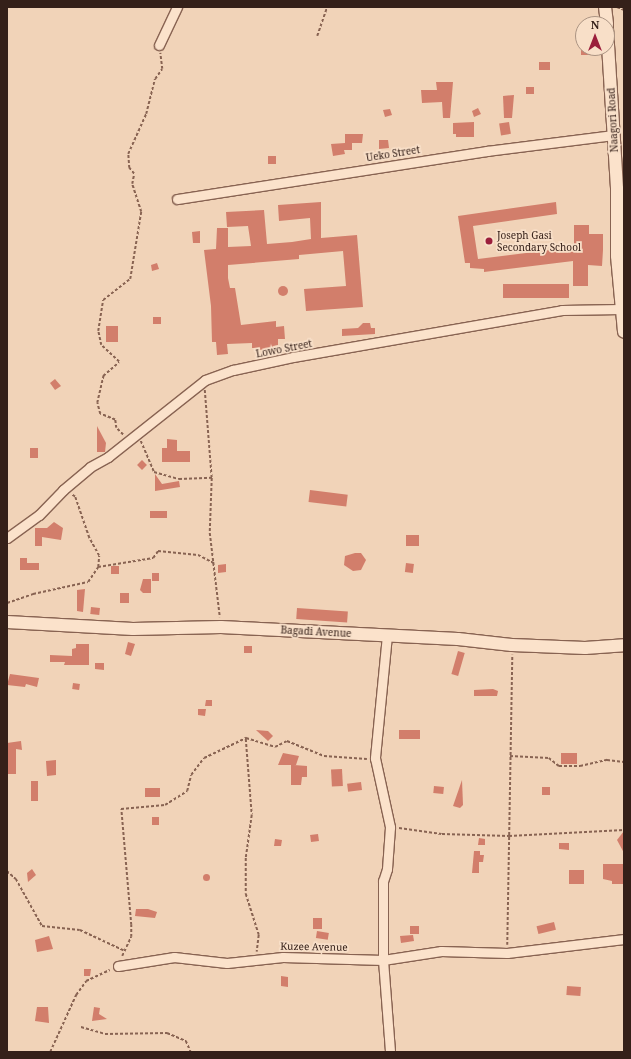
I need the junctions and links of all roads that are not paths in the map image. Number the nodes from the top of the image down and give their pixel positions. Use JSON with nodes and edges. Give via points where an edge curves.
{"nodes":[{"id":1,"x":177,"y":7,"type":"edge"},
{"id":2,"x":159,"y":45,"type":"road end"},
{"id":3,"x":609,"y":56,"type":"edge"},
{"id":4,"x":613,"y":135,"type":"junction"},
{"id":5,"x":178,"y":199,"type":"dead end"},
{"id":6,"x":622,"y":302,"type":"edge"},
{"id":7,"x":624,"y":332,"type":"edge"},
{"id":8,"x":7,"y":538,"type":"edge"},
{"id":9,"x":7,"y":622,"type":"edge"},
{"id":10,"x":387,"y":636,"type":"junction"},
{"id":11,"x":624,"y":645,"type":"edge"},
{"id":12,"x":624,"y":939,"type":"edge"},
{"id":13,"x":383,"y":960,"type":"junction"},
{"id":14,"x":118,"y":966,"type":"road end"},
{"id":15,"x":390,"y":1052,"type":"edge"}],
"edges":[{"from":1,"to":2,"type":"street"},
{"from":3,"to":4,"type":"street","name":"Naagori Road"},
{"from":4,"to":5,"type":"street","name":"Ueko Street","via":[[487,151]]},
{"from":4,"to":6,"type":"street","name":"Naagori Road"},
{"from":6,"to":7,"type":"street","name":"Naagori Road"},
{"from":6,"to":8,"type":"street","name":"Lowo Street","via":[[562,310],[293,358],[233,370],[204,380],[108,457],[90,467],[39,515]]},
{"from":9,"to":10,"type":"street","name":"Bagadi Avenue","via":[[133,629],[221,627]]},
{"from":10,"to":11,"type":"street","name":"Bagadi Avenue","via":[[585,648]]},
{"from":10,"to":13,"type":"street","via":[[375,758],[390,827],[387,869],[383,881]]},
{"from":12,"to":13,"type":"street","name":"Kuzee Avenue","via":[[507,953],[441,951]]},
{"from":13,"to":14,"type":"street","name":"Kuzee Avenue","via":[[283,957],[227,963],[174,957]]},
{"from":13,"to":15,"type":"street"}]}
